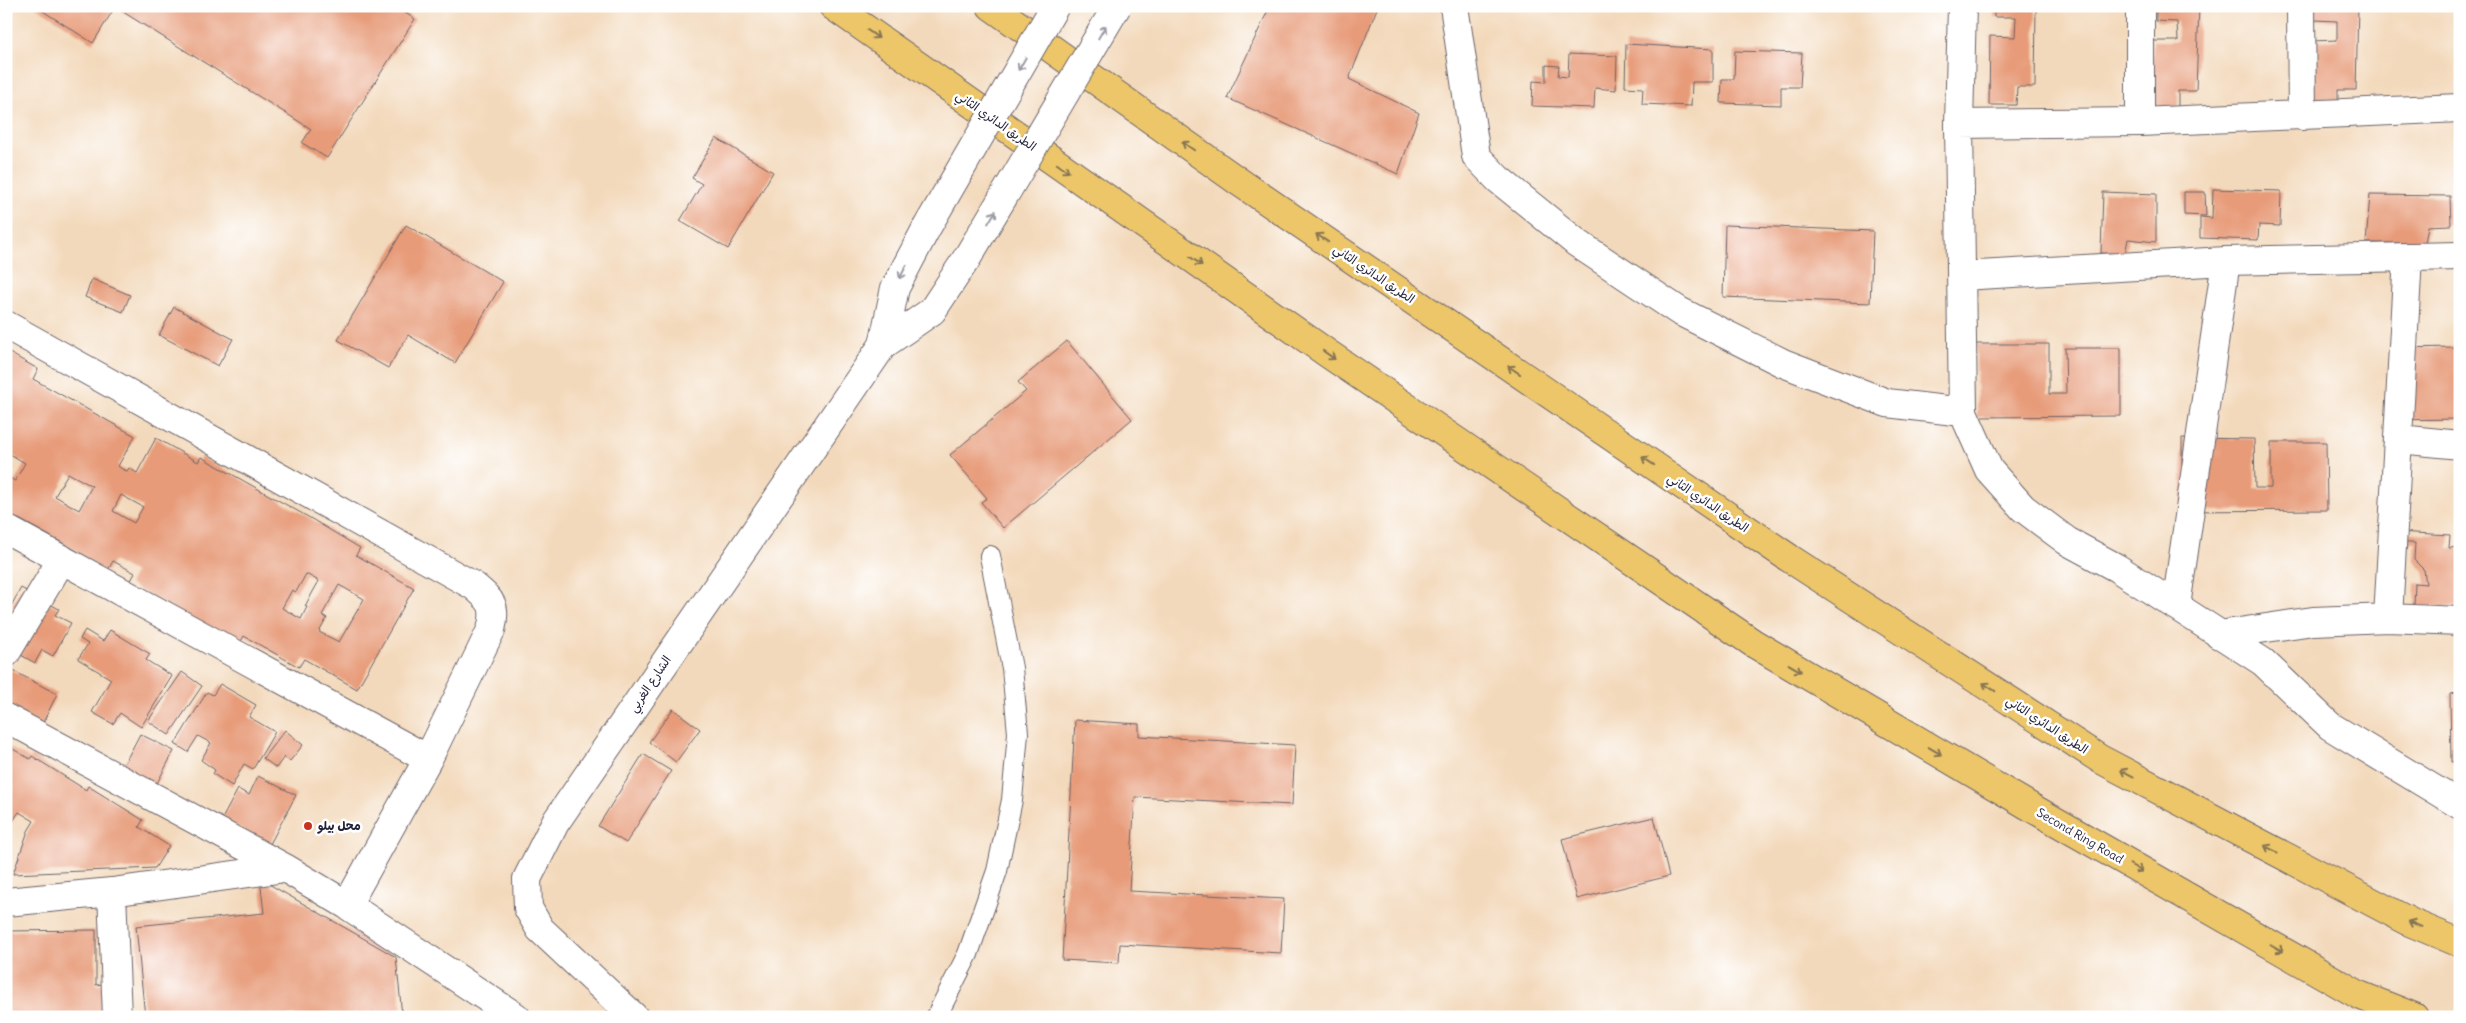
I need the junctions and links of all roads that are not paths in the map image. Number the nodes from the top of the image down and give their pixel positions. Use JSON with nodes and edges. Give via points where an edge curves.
{"nodes":[{"id":1,"x":833,"y":6,"type":"edge"},
{"id":2,"x":990,"y":6,"type":"edge"},
{"id":3,"x":1055,"y":6,"type":"edge"},
{"id":4,"x":1117,"y":6,"type":"edge"},
{"id":5,"x":1454,"y":6,"type":"edge"},
{"id":6,"x":1962,"y":6,"type":"edge"},
{"id":7,"x":2140,"y":6,"type":"edge"},
{"id":8,"x":2301,"y":6,"type":"edge"},
{"id":9,"x":2460,"y":108,"type":"edge"},
{"id":10,"x":2302,"y":116,"type":"junction"},
{"id":11,"x":2140,"y":122,"type":"junction"},
{"id":12,"x":1959,"y":124,"type":"junction"},
{"id":13,"x":2460,"y":256,"type":"edge"},
{"id":14,"x":2408,"y":257,"type":"junction"},
{"id":15,"x":2226,"y":261,"type":"junction"},
{"id":16,"x":1961,"y":276,"type":"junction"},
{"id":17,"x":6,"y":326,"type":"edge"},
{"id":18,"x":884,"y":345,"type":"junction"},
{"id":19,"x":1963,"y":412,"type":"junction"},
{"id":20,"x":2399,"y":439,"type":"junction"},
{"id":21,"x":2460,"y":444,"type":"edge"},
{"id":22,"x":6,"y":529,"type":"edge"},
{"id":23,"x":990,"y":556,"type":"dead end"},
{"id":24,"x":62,"y":559,"type":"junction"},
{"id":25,"x":2176,"y":606,"type":"junction"},
{"id":26,"x":2388,"y":618,"type":"junction"},
{"id":27,"x":2460,"y":621,"type":"edge"},
{"id":28,"x":2219,"y":635,"type":"junction"},
{"id":29,"x":1753,"y":643,"type":"joint"},
{"id":30,"x":6,"y":653,"type":"edge"},
{"id":31,"x":6,"y":718,"type":"edge"},
{"id":32,"x":428,"y":759,"type":"junction"},
{"id":33,"x":2460,"y":805,"type":"edge"},
{"id":34,"x":285,"y":868,"type":"junction"},
{"id":35,"x":112,"y":892,"type":"junction"},
{"id":36,"x":6,"y":902,"type":"edge"},
{"id":37,"x":347,"y":905,"type":"junction"},
{"id":38,"x":2460,"y":943,"type":"edge"},
{"id":39,"x":626,"y":1016,"type":"edge"},
{"id":40,"x":117,"y":1017,"type":"edge"},
{"id":41,"x":516,"y":1017,"type":"edge"},
{"id":42,"x":936,"y":1017,"type":"edge"},
{"id":43,"x":2414,"y":1017,"type":"edge"}],
"edges":[{"from":1,"to":29,"type":"highway","name":"الطريق الدائري الثاني","one_way":true,"via":[[1327,353]]},
{"from":38,"to":2,"type":"highway","name":"الطريق الدائري الثاني","one_way":true,"via":[[2412,923],[2100,759],[1789,558],[1238,181]]},
{"from":3,"to":18,"type":"street","one_way":true,"bridge":true,"via":[[895,288]]},
{"from":18,"to":4,"type":"street","one_way":true,"bridge":true,"via":[[932,311]]},
{"from":5,"to":19,"type":"street","via":[[1476,156],[1498,179],[1577,243],[1679,311],[1782,363],[1887,403]]},
{"from":6,"to":12,"type":"street"},
{"from":7,"to":11,"type":"street"},
{"from":8,"to":10,"type":"street"},
{"from":9,"to":10,"type":"street"},
{"from":10,"to":11,"type":"street"},
{"from":11,"to":12,"type":"street"},
{"from":12,"to":16,"type":"street"},
{"from":13,"to":14,"type":"street"},
{"from":14,"to":15,"type":"street"},
{"from":14,"to":20,"type":"street"},
{"from":15,"to":16,"type":"street"},
{"from":15,"to":25,"type":"street"},
{"from":16,"to":19,"type":"street"},
{"from":17,"to":32,"type":"street","via":[[474,586],[490,599],[495,614],[491,630]]},
{"from":18,"to":39,"type":"street","name":"الشارع الغربي","via":[[555,823],[527,879],[528,908],[540,930]]},
{"from":19,"to":25,"type":"street","via":[[1989,470],[2023,508],[2067,541]]},
{"from":20,"to":21,"type":"street"},
{"from":20,"to":26,"type":"street"},
{"from":22,"to":24,"type":"street"},
{"from":23,"to":42,"type":"lane","via":[[1014,687],[1018,733],[1012,800],[997,871],[971,944]]},
{"from":24,"to":30,"type":"street"},
{"from":24,"to":32,"type":"street"},
{"from":25,"to":28,"type":"street"},
{"from":26,"to":27,"type":"street"},
{"from":26,"to":28,"type":"street","via":[[2313,621]]},
{"from":28,"to":33,"type":"street","via":[[2263,662],[2330,726]]},
{"from":29,"to":43,"type":"highway","name":"Second Ring Road","one_way":true,"via":[[2034,810],[2359,995]]},
{"from":31,"to":34,"type":"street"},
{"from":32,"to":37,"type":"street"},
{"from":34,"to":35,"type":"street"},
{"from":34,"to":37,"type":"street"},
{"from":35,"to":36,"type":"street"},
{"from":35,"to":40,"type":"street"},
{"from":37,"to":41,"type":"street"}]}
